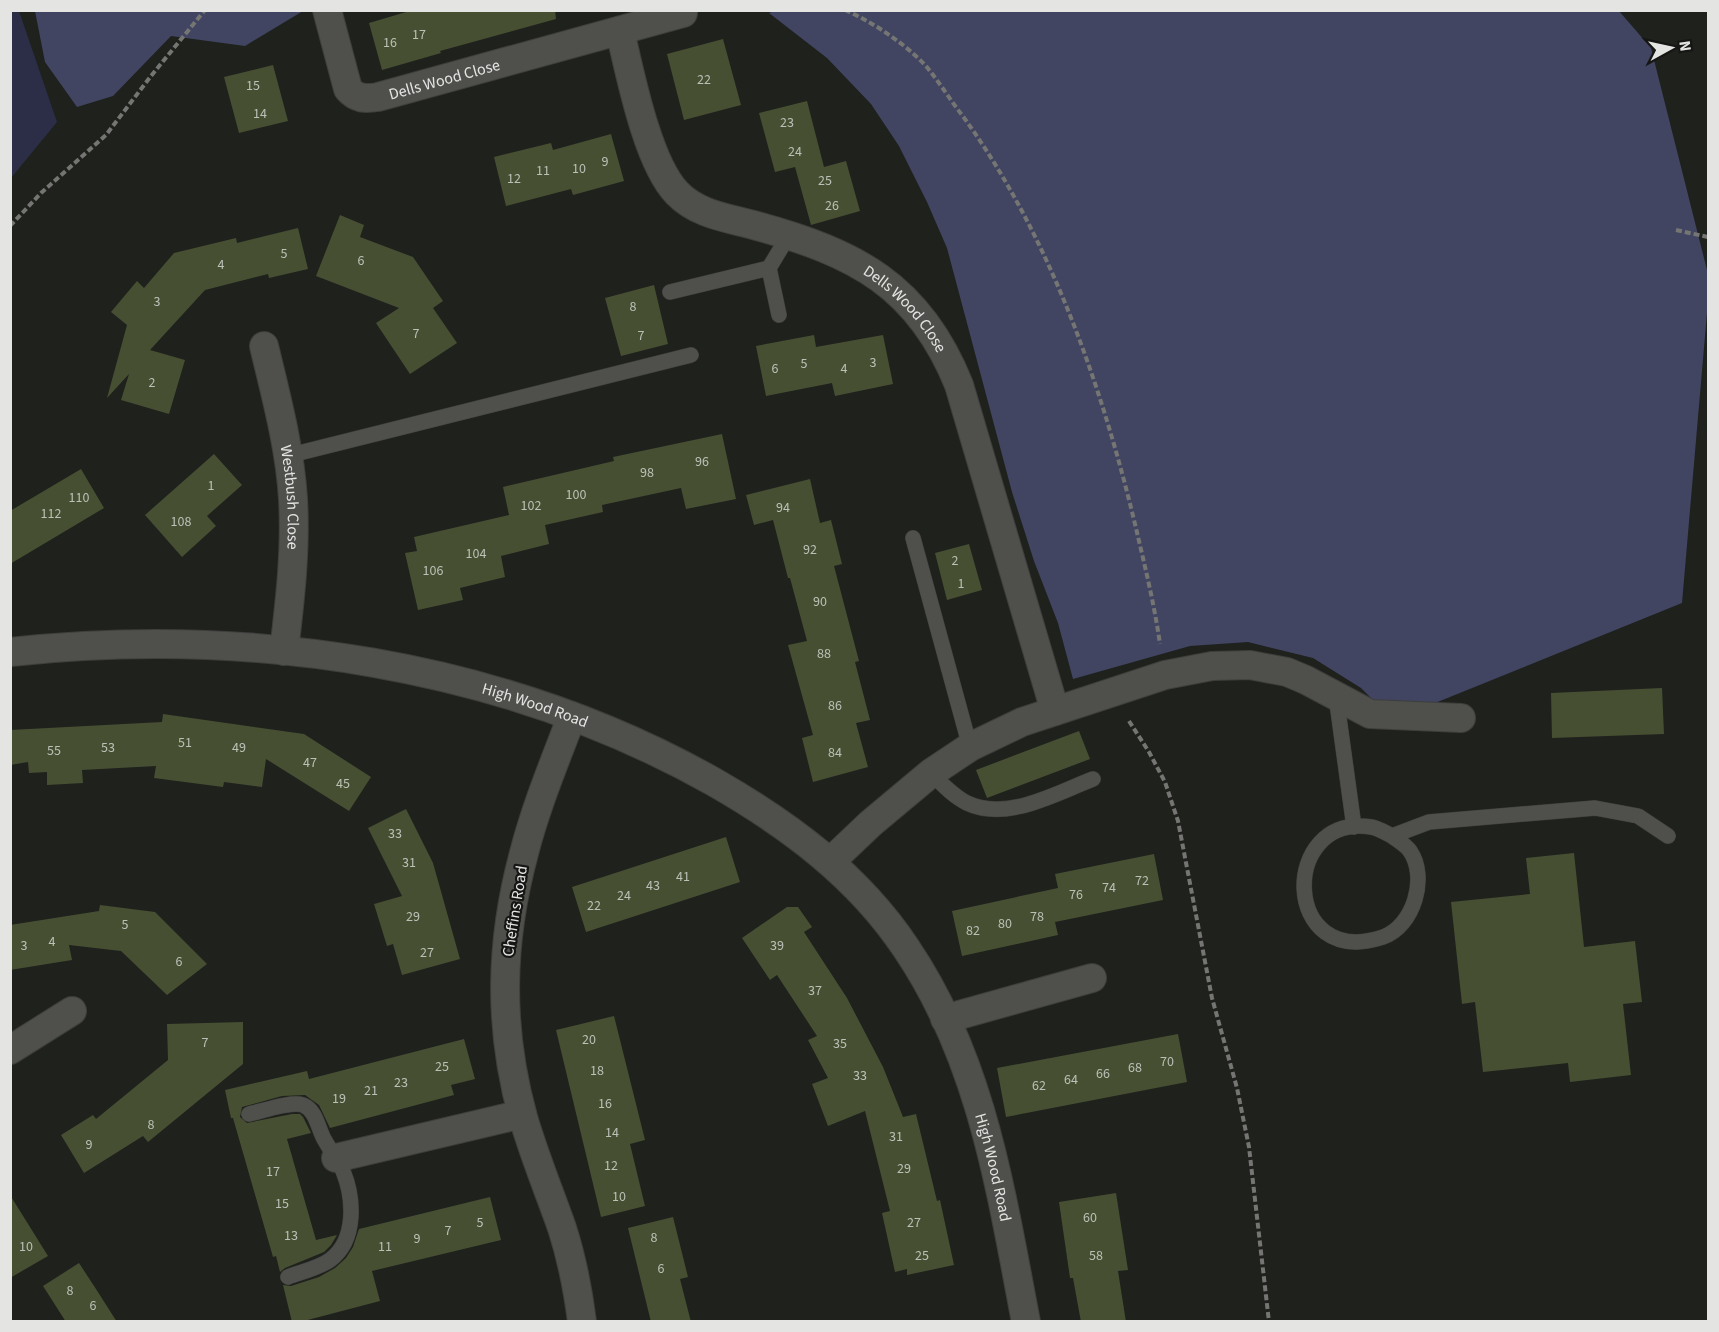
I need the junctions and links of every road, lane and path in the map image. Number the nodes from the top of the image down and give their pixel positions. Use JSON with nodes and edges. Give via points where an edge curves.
{"nodes":[{"id":1,"x":205,"y":10,"type":"edge"},
{"id":2,"x":327,"y":10,"type":"edge"},
{"id":3,"x":845,"y":10,"type":"edge"},
{"id":4,"x":683,"y":13,"type":"dead end"},
{"id":5,"x":620,"y":31,"type":"junction"},
{"id":6,"x":10,"y":226,"type":"edge"},
{"id":7,"x":1676,"y":230,"type":"dead end"},
{"id":8,"x":789,"y":236,"type":"junction"},
{"id":9,"x":1708,"y":237,"type":"edge"},
{"id":10,"x":769,"y":268,"type":"junction"},
{"id":11,"x":670,"y":292,"type":"dead end"},
{"id":12,"x":779,"y":315,"type":"dead end"},
{"id":13,"x":264,"y":346,"type":"dead end"},
{"id":14,"x":691,"y":355,"type":"dead end"},
{"id":15,"x":287,"y":456,"type":"junction"},
{"id":16,"x":913,"y":538,"type":"dead end"},
{"id":17,"x":284,"y":651,"type":"junction"},
{"id":18,"x":10,"y":652,"type":"edge"},
{"id":19,"x":1165,"y":675,"type":"junction"},
{"id":20,"x":1109,"y":693,"type":"junction"},
{"id":21,"x":1336,"y":696,"type":"junction"},
{"id":22,"x":1055,"y":711,"type":"junction"},
{"id":23,"x":572,"y":716,"type":"junction"},
{"id":24,"x":1461,"y":718,"type":"dead end"},
{"id":25,"x":970,"y":747,"type":"junction"},
{"id":26,"x":931,"y":773,"type":"junction"},
{"id":27,"x":1093,"y":779,"type":"dead end"},
{"id":28,"x":1354,"y":826,"type":"junction"},
{"id":29,"x":1392,"y":836,"type":"junction"},
{"id":30,"x":1668,"y":836,"type":"dead end"},
{"id":31,"x":830,"y":862,"type":"junction"},
{"id":32,"x":1092,"y":978,"type":"dead end"},
{"id":33,"x":72,"y":1011,"type":"dead end"},
{"id":34,"x":945,"y":1019,"type":"junction"},
{"id":35,"x":10,"y":1050,"type":"edge"},
{"id":36,"x":249,"y":1114,"type":"dead end"},
{"id":37,"x":522,"y":1114,"type":"junction"},
{"id":38,"x":336,"y":1158,"type":"junction"},
{"id":39,"x":288,"y":1277,"type":"dead end"},
{"id":40,"x":582,"y":1322,"type":"edge"},
{"id":41,"x":1026,"y":1322,"type":"edge"},
{"id":42,"x":1269,"y":1322,"type":"edge"}],
"edges":[{"from":1,"to":6,"type":"path","via":[[106,135]]},
{"from":2,"to":5,"type":"street","name":"Dells Wood Close","via":[[348,89],[365,99]]},
{"from":3,"to":19,"type":"path","via":[[906,48],[929,69],[1000,172],[1041,251],[1101,398],[1117,450],[1148,579]]},
{"from":4,"to":5,"type":"street","name":"Dells Wood Close"},
{"from":5,"to":8,"type":"street","name":"Dells Wood Close","via":[[647,132],[660,168],[677,193],[706,212]]},
{"from":7,"to":9,"type":"path"},
{"from":8,"to":10,"type":"lane"},
{"from":8,"to":22,"type":"street","name":"Dells Wood Close","via":[[833,250],[887,282],[927,324],[939,344],[959,385]]},
{"from":10,"to":11,"type":"lane"},
{"from":10,"to":12,"type":"lane"},
{"from":13,"to":15,"type":"street","name":"Westbush Close"},
{"from":14,"to":15,"type":"lane"},
{"from":15,"to":17,"type":"street","name":"Westbush Close","via":[[293,499],[293,554]]},
{"from":16,"to":25,"type":"lane"},
{"from":17,"to":18,"type":"street","name":"High Wood Road","via":[[169,644],[76,645]]},
{"from":17,"to":23,"type":"street","name":"High Wood Road","via":[[357,660],[438,677],[498,691]]},
{"from":19,"to":20,"type":"street"},
{"from":19,"to":21,"type":"street","via":[[1212,666],[1250,665],[1287,672]]},
{"from":20,"to":22,"type":"street"},
{"from":20,"to":42,"type":"path","via":[[1149,752],[1165,782],[1178,822],[1212,998],[1249,1147]]},
{"from":21,"to":24,"type":"street","via":[[1370,714]]},
{"from":21,"to":28,"type":"lane"},
{"from":22,"to":25,"type":"street"},
{"from":23,"to":31,"type":"street","name":"High Wood Road","via":[[697,772],[756,806]]},
{"from":23,"to":37,"type":"street","name":"Cheffins Road","via":[[524,852],[508,927],[506,1024]]},
{"from":25,"to":26,"type":"street"},
{"from":26,"to":27,"type":"lane","via":[[964,802],[998,810],[1028,804]]},
{"from":26,"to":31,"type":"street"},
{"from":28,"to":29,"type":"lane","via":[[1373,827]]},
{"from":28,"to":29,"type":"lane","via":[[1336,831],[1318,844],[1303,880],[1304,901],[1313,921],[1328,934],[1347,940],[1367,941],[1386,936],[1401,925],[1413,907],[1416,868],[1410,851]]},
{"from":29,"to":30,"type":"lane","via":[[1430,822],[1594,808],[1638,816]]},
{"from":31,"to":34,"type":"street","name":"High Wood Road","via":[[891,927]]},
{"from":32,"to":34,"type":"street"},
{"from":33,"to":35,"type":"street"},
{"from":34,"to":41,"type":"street","name":"High Wood Road","via":[[976,1095],[998,1173]]},
{"from":36,"to":38,"type":"lane","via":[[292,1104],[308,1108]]},
{"from":37,"to":38,"type":"street"},
{"from":37,"to":40,"type":"street","name":"Cheffins Road","via":[[571,1260]]},
{"from":38,"to":39,"type":"lane","via":[[350,1195],[346,1240],[329,1261]]}]}
